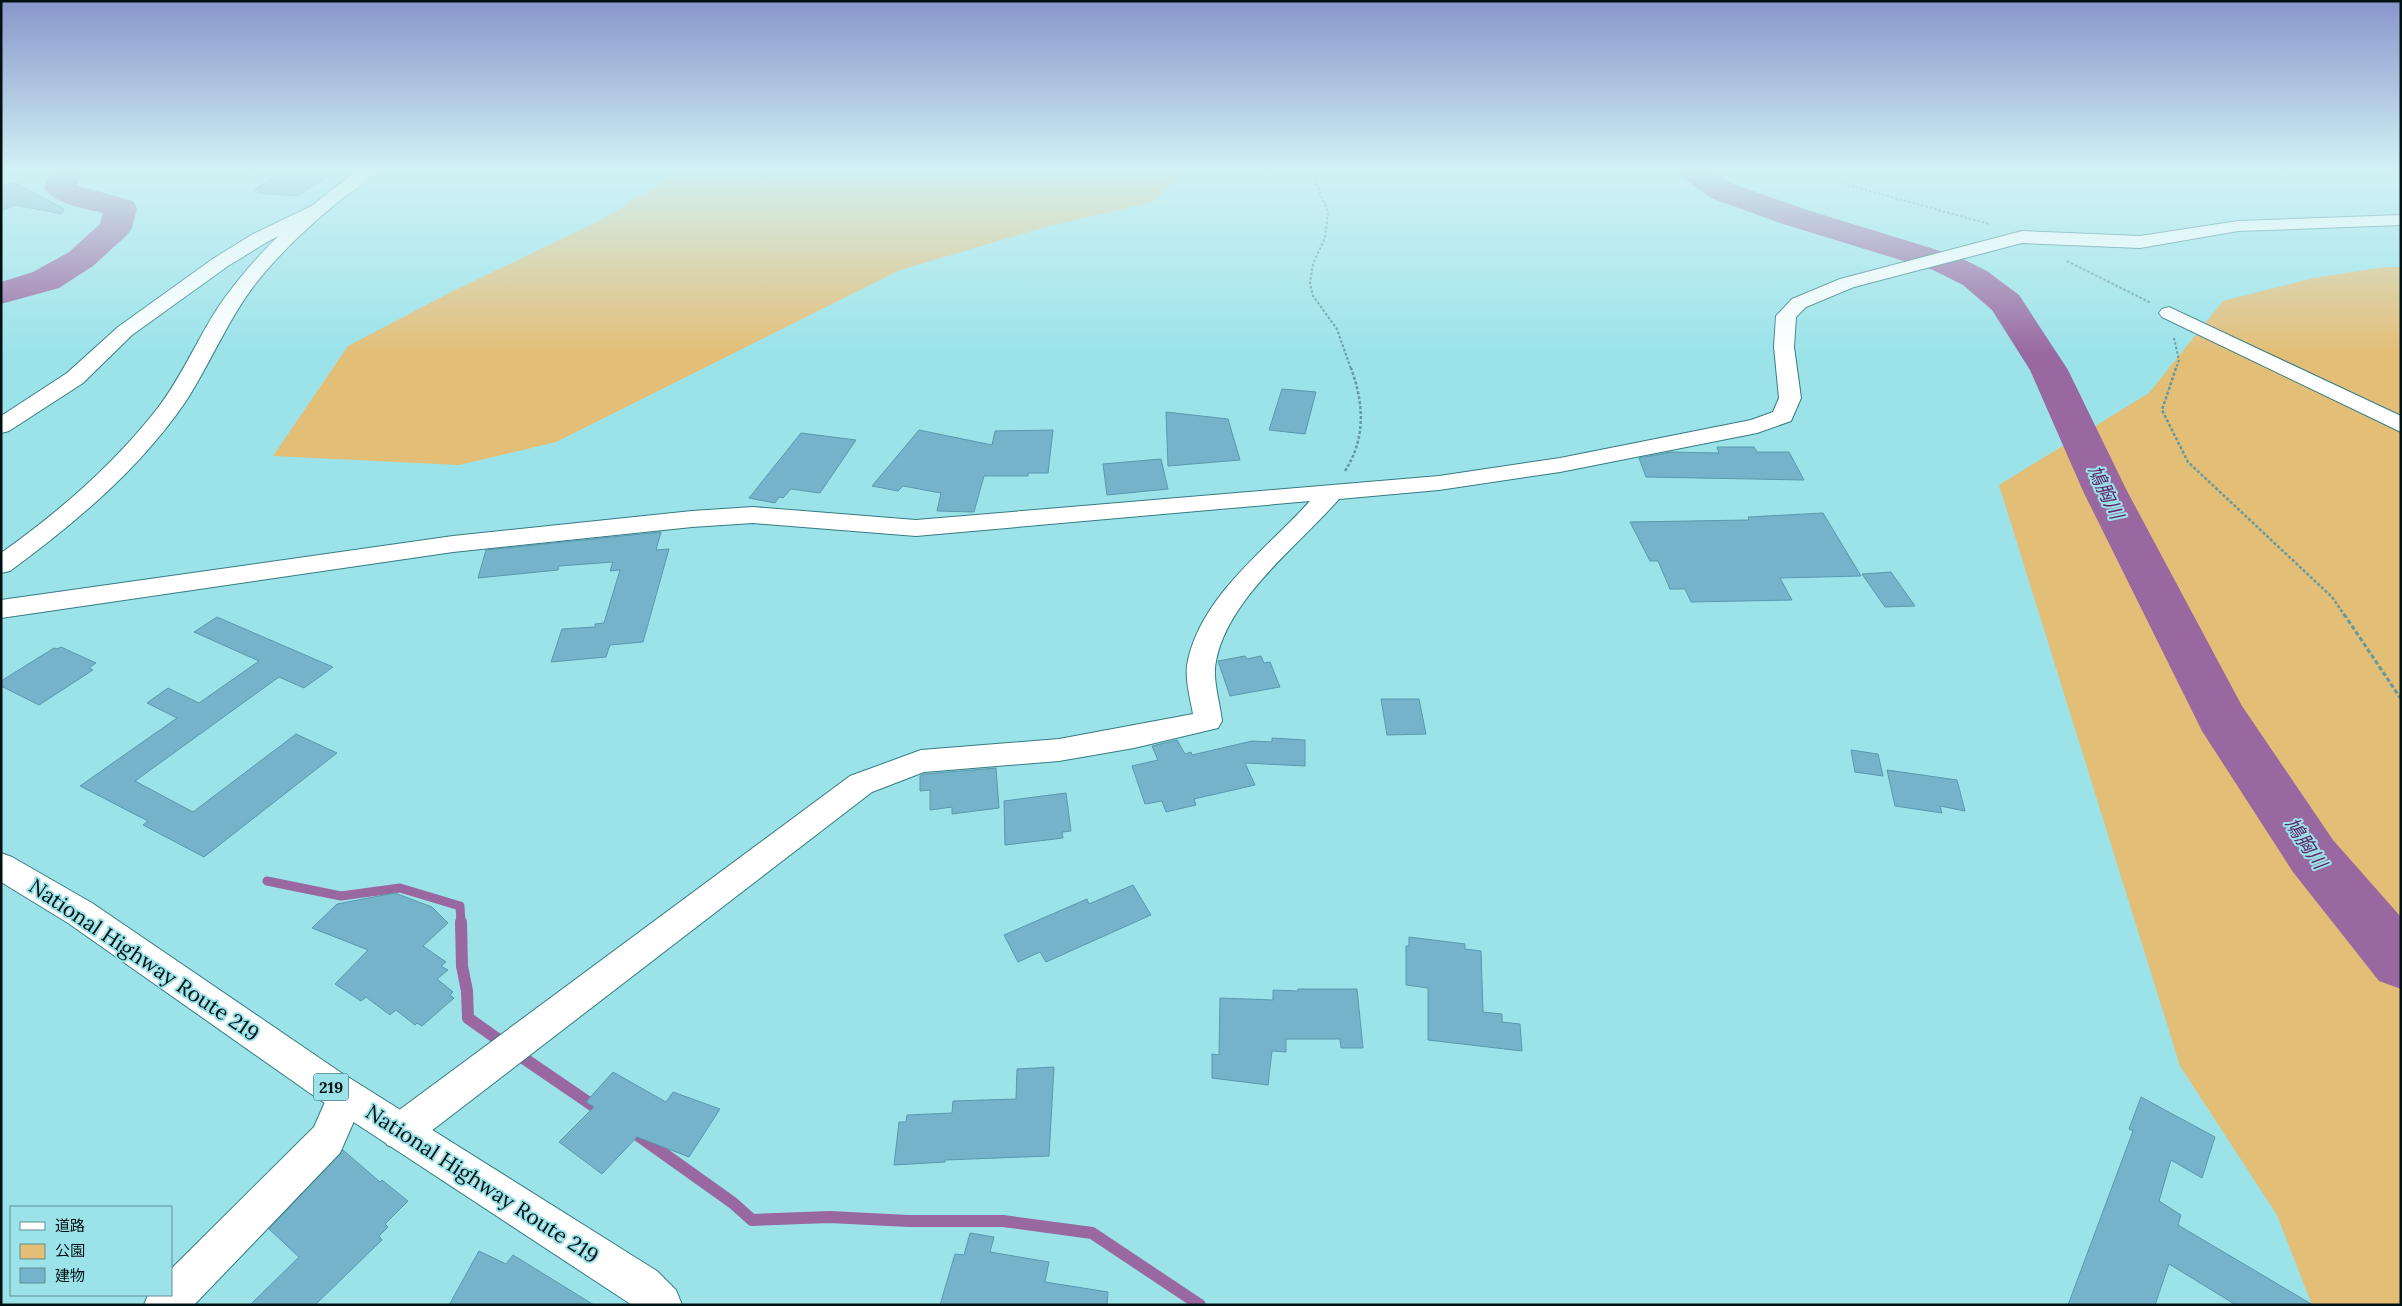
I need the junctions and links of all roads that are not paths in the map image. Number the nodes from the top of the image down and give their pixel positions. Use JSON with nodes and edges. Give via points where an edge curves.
{"nodes":[{"id":1,"x":272,"y":232,"type":"edge"},
{"id":2,"x":292,"y":232,"type":"edge"},
{"id":3,"x":2202,"y":232,"type":"edge"},
{"id":4,"x":2169,"y":313,"type":"road end"},
{"id":5,"x":2401,"y":425,"type":"edge"},
{"id":6,"x":1,"y":426,"type":"edge"},
{"id":7,"x":1332,"y":493,"type":"junction"},
{"id":8,"x":1,"y":565,"type":"edge"},
{"id":9,"x":1,"y":609,"type":"edge"},
{"id":10,"x":1,"y":866,"type":"edge"},
{"id":11,"x":346,"y":1096,"type":"junction"},
{"id":12,"x":400,"y":1132,"type":"junction"},
{"id":13,"x":165,"y":1305,"type":"edge"},
{"id":14,"x":661,"y":1305,"type":"edge"}],
"edges":[{"from":1,"to":6,"type":"main road","via":[[221,262],[125,331],[75,378]]},
{"from":2,"to":8,"type":"main road","via":[[239,292],[166,413],[130,455],[84,501]]},
{"from":3,"to":7,"type":"main road","via":[[2140,242],[2022,237],[1847,283],[1799,303],[1786,316],[1784,347],[1790,398],[1783,416],[1756,426],[1560,465],[1439,484]]},
{"from":4,"to":5,"type":"main road"},
{"from":7,"to":9,"type":"main road","via":[[916,528],[753,515],[692,519],[453,544]]},
{"from":7,"to":12,"type":"main road","via":[[1233,596],[1202,661],[1208,721],[1059,750],[921,761],[861,784]]},
{"from":10,"to":11,"type":"main road","name":"National Highway Route 219","number":"219","via":[[80,913]]},
{"from":11,"to":12,"type":"main road","name":"National Highway Route 219","number":"219"},
{"from":11,"to":13,"type":"main road","via":[[327,1140]]},
{"from":12,"to":14,"type":"main road","name":"National Highway Route 219","number":"219","via":[[642,1286]]}]}
